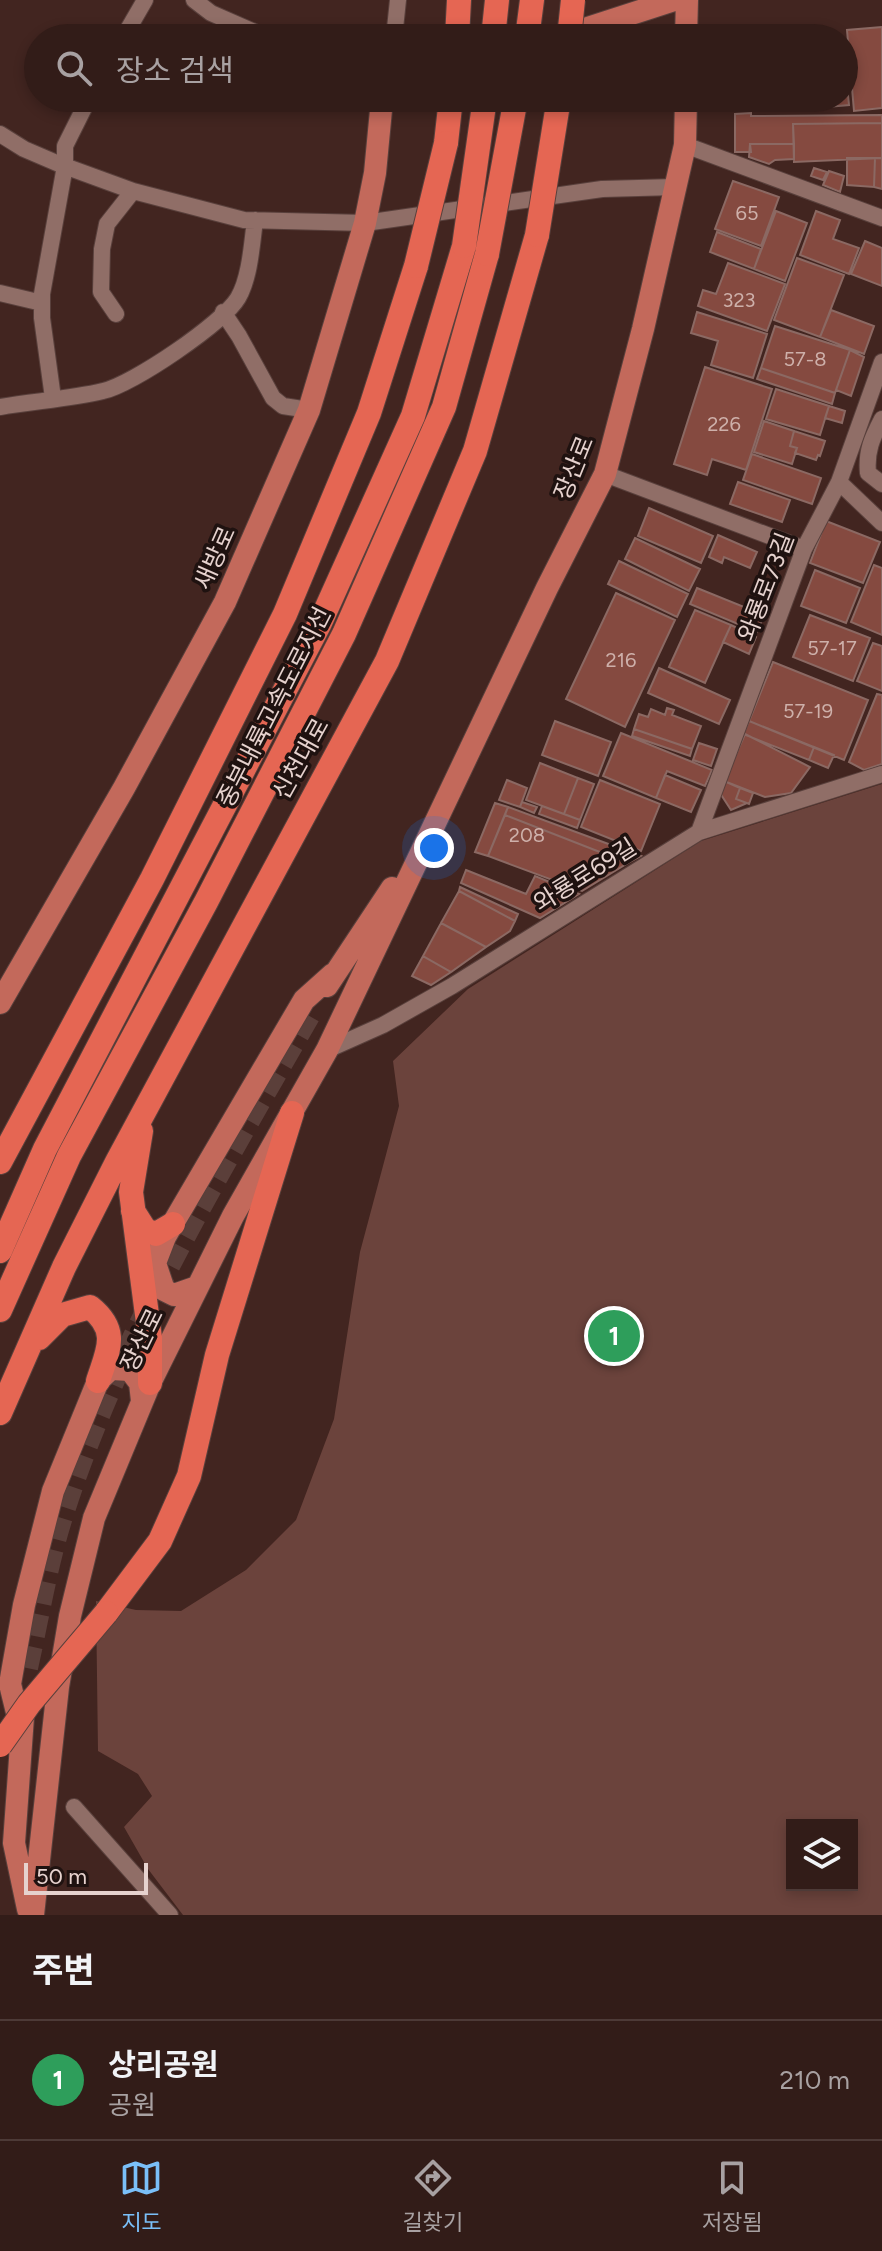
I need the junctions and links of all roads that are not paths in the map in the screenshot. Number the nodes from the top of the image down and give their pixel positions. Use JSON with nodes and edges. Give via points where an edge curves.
{"nodes":[{"id":1,"x":145,"y":0,"type":"edge"},
{"id":2,"x":194,"y":0,"type":"edge"},
{"id":3,"x":398,"y":0,"type":"edge"},
{"id":4,"x":459,"y":0,"type":"edge"},
{"id":5,"x":497,"y":0,"type":"edge"},
{"id":6,"x":532,"y":0,"type":"edge"},
{"id":7,"x":573,"y":0,"type":"edge"},
{"id":8,"x":674,"y":0,"type":"edge"},
{"id":9,"x":687,"y":0,"type":"edge"},
{"id":10,"x":131,"y":24,"type":"edge"},
{"id":11,"x":236,"y":24,"type":"edge"},
{"id":12,"x":395,"y":24,"type":"edge"},
{"id":13,"x":458,"y":24,"type":"edge"},
{"id":14,"x":494,"y":24,"type":"edge"},
{"id":15,"x":529,"y":24,"type":"edge"},
{"id":16,"x":570,"y":24,"type":"edge"},
{"id":17,"x":600,"y":24,"type":"edge"},
{"id":18,"x":686,"y":24,"type":"edge"},
{"id":19,"x":82,"y":112,"type":"edge"},
{"id":20,"x":381,"y":112,"type":"edge"},
{"id":21,"x":449,"y":112,"type":"edge"},
{"id":22,"x":484,"y":112,"type":"edge"},
{"id":23,"x":512,"y":112,"type":"edge"},
{"id":24,"x":557,"y":112,"type":"edge"},
{"id":25,"x":686,"y":112,"type":"edge"},
{"id":26,"x":0,"y":134,"type":"edge"},
{"id":27,"x":685,"y":145,"type":"junction"},
{"id":28,"x":65,"y":166,"type":"junction"},
{"id":29,"x":675,"y":187,"type":"junction"},
{"id":30,"x":133,"y":191,"type":"junction"},
{"id":31,"x":882,"y":218,"type":"edge"},
{"id":32,"x":255,"y":220,"type":"junction"},
{"id":33,"x":365,"y":223,"type":"junction"},
{"id":34,"x":475,"y":250,"type":"junction"},
{"id":35,"x":0,"y":293,"type":"edge"},
{"id":36,"x":42,"y":303,"type":"junction"},
{"id":37,"x":223,"y":312,"type":"junction"},
{"id":38,"x":116,"y":314,"type":"dead end"},
{"id":39,"x":882,"y":362,"type":"edge"},
{"id":40,"x":53,"y":398,"type":"junction"},
{"id":41,"x":0,"y":407,"type":"edge"},
{"id":42,"x":309,"y":410,"type":"junction"},
{"id":43,"x":882,"y":419,"type":"edge"},
{"id":44,"x":605,"y":474,"type":"junction"},
{"id":45,"x":839,"y":482,"type":"junction"},
{"id":46,"x":882,"y":484,"type":"edge"},
{"id":47,"x":882,"y":523,"type":"edge"},
{"id":48,"x":804,"y":549,"type":"junction"},
{"id":49,"x":882,"y":774,"type":"edge"},
{"id":50,"x":432,"y":831,"type":"junction"},
{"id":51,"x":699,"y":832,"type":"junction"},
{"id":52,"x":333,"y":974,"type":"junction"},
{"id":53,"x":0,"y":1003,"type":"edge"},
{"id":54,"x":313,"y":1009,"type":"tunnel mouth"},
{"id":55,"x":327,"y":1050,"type":"junction"},
{"id":56,"x":147,"y":1106,"type":"junction"},
{"id":57,"x":292,"y":1113,"type":"junction"},
{"id":58,"x":0,"y":1162,"type":"edge"},
{"id":59,"x":133,"y":1211,"type":"junction"},
{"id":60,"x":173,"y":1224,"type":"junction"},
{"id":61,"x":0,"y":1251,"type":"edge"},
{"id":62,"x":197,"y":1287,"type":"junction"},
{"id":63,"x":0,"y":1310,"type":"edge"},
{"id":64,"x":28,"y":1349,"type":"junction"},
{"id":65,"x":98,"y":1381,"type":"junction"},
{"id":66,"x":146,"y":1392,"type":"junction"},
{"id":67,"x":0,"y":1413,"type":"edge"},
{"id":68,"x":27,"y":1668,"type":"tunnel mouth"},
{"id":69,"x":22,"y":1732,"type":"junction"},
{"id":70,"x":0,"y":1745,"type":"edge"},
{"id":71,"x":74,"y":1807,"type":"dead end"},
{"id":72,"x":31,"y":1915,"type":"edge"},
{"id":73,"x":170,"y":1915,"type":"edge"}],
"edges":[{"from":1,"to":10,"type":"street"},
{"from":2,"to":11,"type":"street"},
{"from":3,"to":12,"type":"street"},
{"from":4,"to":13,"type":"highway"},
{"from":5,"to":14,"type":"highway"},
{"from":6,"to":15,"type":"highway"},
{"from":7,"to":16,"type":"highway","bridge":true},
{"from":8,"to":17,"type":"main road"},
{"from":9,"to":18,"type":"main road"},
{"from":19,"to":28,"type":"street","via":[[65,146]]},
{"from":20,"to":33,"type":"main road","name":"새방로"},
{"from":21,"to":58,"type":"highway","bridge":true,"via":[[416,266],[369,413],[285,614],[152,879]]},
{"from":22,"to":34,"type":"highway","name":"중부내륙고속도로지선","bridge":true},
{"from":23,"to":34,"type":"highway","name":"중부내륙고속도로지선","bridge":true},
{"from":24,"to":56,"type":"highway","name":"신천대로","bridge":true,"via":[[537,235],[475,451],[387,661]]},
{"from":25,"to":27,"type":"main road","name":"장산로"},
{"from":26,"to":28,"type":"street"},
{"from":27,"to":29,"type":"main road","name":"장산로"},
{"from":27,"to":31,"type":"street"},
{"from":28,"to":30,"type":"street"},
{"from":28,"to":36,"type":"street"},
{"from":29,"to":33,"type":"street","via":[[602,189]]},
{"from":29,"to":44,"type":"main road","name":"장산로"},
{"from":30,"to":32,"type":"street"},
{"from":30,"to":38,"type":"street","via":[[107,224],[102,249],[101,292]]},
{"from":32,"to":33,"type":"street"},
{"from":32,"to":37,"type":"street","via":[[238,298]]},
{"from":33,"to":42,"type":"main road","name":"새방로"},
{"from":34,"to":61,"type":"highway","name":"중부내륙고속도로지선","via":[[413,416],[319,625],[45,1149]]},
{"from":34,"to":63,"type":"highway","name":"중부내륙고속도로지선","via":[[444,407],[344,634],[69,1156]]},
{"from":35,"to":36,"type":"street"},
{"from":36,"to":40,"type":"street"},
{"from":37,"to":40,"type":"street","via":[[198,336],[124,384]]},
{"from":37,"to":42,"type":"street","via":[[273,398],[283,406]]},
{"from":39,"to":45,"type":"street","name":"와룡로73길"},
{"from":40,"to":41,"type":"street"},
{"from":42,"to":53,"type":"main road","name":"새방로","via":[[225,602]]},
{"from":43,"to":46,"type":"street","via":[[867,459],[868,473]]},
{"from":44,"to":48,"type":"street"},
{"from":44,"to":50,"type":"main road","name":"장산로"},
{"from":45,"to":47,"type":"street"},
{"from":45,"to":48,"type":"street","name":"와룡로73길"},
{"from":48,"to":51,"type":"street","name":"와룡로73길"},
{"from":49,"to":51,"type":"street","name":"와룡로69길"},
{"from":50,"to":52,"type":"main road","name":"장산로"},
{"from":50,"to":55,"type":"main road","name":"장산로"},
{"from":51,"to":55,"type":"street","name":"와룡로69길","via":[[452,986]]},
{"from":52,"to":54,"type":"main road","name":"장산로"},
{"from":52,"to":60,"type":"main road","via":[[304,1000]]},
{"from":55,"to":57,"type":"main road","name":"장산로"},
{"from":56,"to":59,"type":"highway","via":[[131,1192]]},
{"from":56,"to":64,"type":"highway","name":"신천대로"},
{"from":57,"to":62,"type":"main road","name":"장산로"},
{"from":57,"to":70,"type":"highway","bridge":true,"via":[[217,1355],[189,1476],[160,1541]]},
{"from":59,"to":60,"type":"highway","via":[[145,1230],[156,1234]]},
{"from":59,"to":66,"type":"highway","via":[[150,1338]]},
{"from":60,"to":62,"type":"main road","via":[[155,1263],[164,1290],[174,1295]]},
{"from":62,"to":66,"type":"main road","name":"장산로"},
{"from":64,"to":65,"type":"highway","via":[[62,1315],[90,1307],[103,1317],[111,1341]]},
{"from":64,"to":67,"type":"highway","name":"신천대로"},
{"from":65,"to":66,"type":"main road","via":[[111,1369],[130,1370]]},
{"from":65,"to":69,"type":"main road","via":[[53,1491],[24,1605],[10,1684]]},
{"from":66,"to":72,"type":"main road","name":"장산로","via":[[94,1518],[70,1616]]},
{"from":68,"to":69,"type":"main road"},
{"from":69,"to":72,"type":"main road","via":[[14,1843]]},
{"from":71,"to":73,"type":"street"}]}
